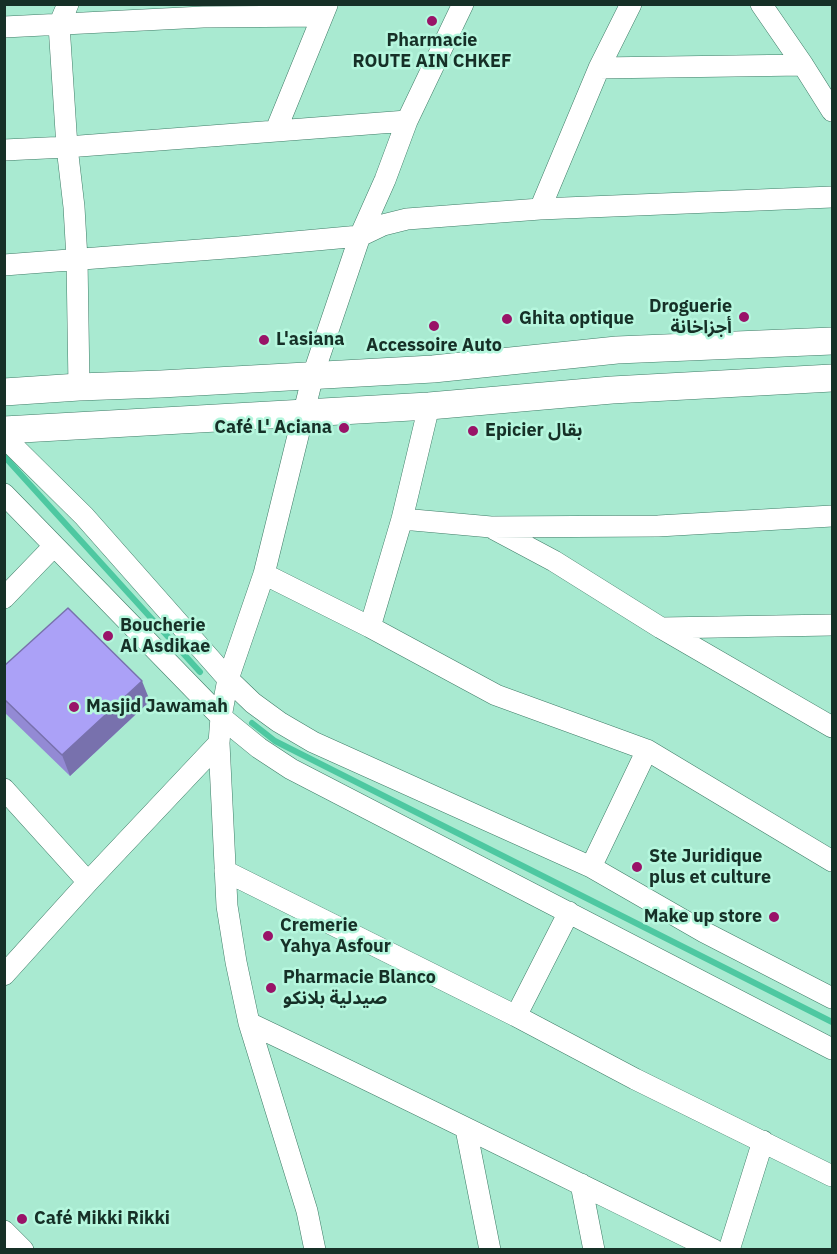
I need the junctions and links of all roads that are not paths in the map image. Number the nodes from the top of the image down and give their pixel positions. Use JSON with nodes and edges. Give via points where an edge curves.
{"nodes":[{"id":1,"x":68,"y":4,"type":"edge"},
{"id":2,"x":463,"y":4,"type":"edge"},
{"id":3,"x":631,"y":4,"type":"edge"},
{"id":4,"x":761,"y":4,"type":"edge"},
{"id":5,"x":325,"y":10,"type":"edge"},
{"id":6,"x":59,"y":25,"type":"junction"},
{"id":7,"x":4,"y":27,"type":"edge"},
{"id":8,"x":803,"y":65,"type":"junction"},
{"id":9,"x":599,"y":68,"type":"junction"},
{"id":10,"x":832,"y":111,"type":"edge"},
{"id":11,"x":407,"y":121,"type":"junction"},
{"id":12,"x":276,"y":130,"type":"junction"},
{"id":13,"x":67,"y":147,"type":"junction"},
{"id":14,"x":4,"y":150,"type":"edge"},
{"id":15,"x":832,"y":197,"type":"edge"},
{"id":16,"x":540,"y":209,"type":"junction"},
{"id":17,"x":360,"y":236,"type":"junction"},
{"id":18,"x":77,"y":259,"type":"junction"},
{"id":19,"x":4,"y":265,"type":"edge"},
{"id":20,"x":832,"y":341,"type":"edge"},
{"id":21,"x":313,"y":375,"type":"junction"},
{"id":22,"x":832,"y":378,"type":"edge"},
{"id":23,"x":79,"y":387,"type":"junction"},
{"id":24,"x":4,"y":392,"type":"edge"},
{"id":25,"x":429,"y":406,"type":"junction"},
{"id":26,"x":304,"y":413,"type":"junction"},
{"id":27,"x":4,"y":430,"type":"edge"},
{"id":28,"x":4,"y":437,"type":"edge"},
{"id":29,"x":4,"y":494,"type":"edge"},
{"id":30,"x":832,"y":516,"type":"edge"},
{"id":31,"x":402,"y":519,"type":"junction"},
{"id":32,"x":490,"y":527,"type":"junction"},
{"id":33,"x":54,"y":546,"type":"junction"},
{"id":34,"x":264,"y":574,"type":"junction"},
{"id":35,"x":4,"y":598,"type":"edge"},
{"id":36,"x":832,"y":625,"type":"edge"},
{"id":37,"x":370,"y":627,"type":"junction"},
{"id":38,"x":662,"y":628,"type":"junction"},
{"id":39,"x":228,"y":679,"type":"junction"},
{"id":40,"x":221,"y":717,"type":"junction"},
{"id":41,"x":832,"y":728,"type":"edge"},
{"id":42,"x":219,"y":743,"type":"junction"},
{"id":43,"x":647,"y":750,"type":"junction"},
{"id":44,"x":4,"y":789,"type":"edge"},
{"id":45,"x":832,"y":861,"type":"edge"},
{"id":46,"x":591,"y":867,"type":"junction"},
{"id":47,"x":225,"y":871,"type":"junction"},
{"id":48,"x":88,"y":882,"type":"junction"},
{"id":49,"x":569,"y":912,"type":"junction"},
{"id":50,"x":4,"y":975,"type":"edge"},
{"id":51,"x":832,"y":998,"type":"edge"},
{"id":52,"x":516,"y":1016,"type":"junction"},
{"id":53,"x":249,"y":1023,"type":"junction"},
{"id":54,"x":832,"y":1049,"type":"edge"},
{"id":55,"x":466,"y":1129,"type":"junction"},
{"id":56,"x":762,"y":1141,"type":"junction"},
{"id":57,"x":832,"y":1176,"type":"edge"},
{"id":58,"x":581,"y":1184,"type":"junction"},
{"id":59,"x":4,"y":1231,"type":"edge"},
{"id":60,"x":23,"y":1250,"type":"edge"},
{"id":61,"x":315,"y":1250,"type":"edge"},
{"id":62,"x":490,"y":1250,"type":"edge"},
{"id":63,"x":594,"y":1250,"type":"edge"},
{"id":64,"x":714,"y":1250,"type":"edge"},
{"id":65,"x":729,"y":1250,"type":"edge"}],
"edges":[{"from":1,"to":6,"type":"street"},
{"from":2,"to":11,"type":"street"},
{"from":3,"to":9,"type":"street"},
{"from":4,"to":8,"type":"street"},
{"from":5,"to":6,"type":"street"},
{"from":5,"to":12,"type":"street"},
{"from":6,"to":7,"type":"street"},
{"from":6,"to":13,"type":"street"},
{"from":8,"to":9,"type":"street"},
{"from":8,"to":10,"type":"street"},
{"from":9,"to":16,"type":"street"},
{"from":11,"to":12,"type":"street"},
{"from":11,"to":17,"type":"street"},
{"from":12,"to":13,"type":"street"},
{"from":13,"to":14,"type":"street"},
{"from":13,"to":18,"type":"street"},
{"from":15,"to":16,"type":"street"},
{"from":16,"to":17,"type":"street","via":[[407,219]]},
{"from":17,"to":18,"type":"street"},
{"from":17,"to":21,"type":"street"},
{"from":18,"to":19,"type":"street"},
{"from":18,"to":23,"type":"street"},
{"from":20,"to":21,"type":"street","via":[[617,350],[433,369]]},
{"from":21,"to":23,"type":"street"},
{"from":21,"to":26,"type":"street"},
{"from":22,"to":25,"type":"street","via":[[612,390]]},
{"from":23,"to":24,"type":"street"},
{"from":25,"to":26,"type":"street"},
{"from":25,"to":31,"type":"street"},
{"from":26,"to":27,"type":"street"},
{"from":26,"to":34,"type":"street"},
{"from":28,"to":39,"type":"street","via":[[84,516]]},
{"from":29,"to":33,"type":"street"},
{"from":30,"to":32,"type":"street","via":[[658,526]]},
{"from":31,"to":32,"type":"street"},
{"from":31,"to":37,"type":"street"},
{"from":32,"to":38,"type":"street","via":[[554,561]]},
{"from":33,"to":35,"type":"street"},
{"from":33,"to":40,"type":"street"},
{"from":34,"to":37,"type":"street"},
{"from":34,"to":39,"type":"street"},
{"from":36,"to":38,"type":"street"},
{"from":37,"to":43,"type":"street","via":[[496,695]]},
{"from":38,"to":41,"type":"street"},
{"from":39,"to":40,"type":"street"},
{"from":39,"to":46,"type":"street","via":[[253,703],[313,742]]},
{"from":40,"to":42,"type":"street"},
{"from":40,"to":49,"type":"street","via":[[291,769]]},
{"from":42,"to":47,"type":"street"},
{"from":42,"to":48,"type":"street"},
{"from":43,"to":45,"type":"street"},
{"from":43,"to":46,"type":"street"},
{"from":44,"to":48,"type":"street"},
{"from":46,"to":51,"type":"street","via":[[704,932]]},
{"from":47,"to":52,"type":"street"},
{"from":47,"to":53,"type":"street","via":[[230,928]]},
{"from":48,"to":50,"type":"street"},
{"from":49,"to":52,"type":"street"},
{"from":49,"to":54,"type":"street"},
{"from":52,"to":56,"type":"street"},
{"from":53,"to":55,"type":"street"},
{"from":53,"to":61,"type":"street","via":[[307,1211]]},
{"from":55,"to":58,"type":"street"},
{"from":55,"to":62,"type":"street"},
{"from":56,"to":57,"type":"street"},
{"from":56,"to":65,"type":"street"},
{"from":58,"to":63,"type":"street"},
{"from":58,"to":64,"type":"street"},
{"from":59,"to":60,"type":"street"}]}
